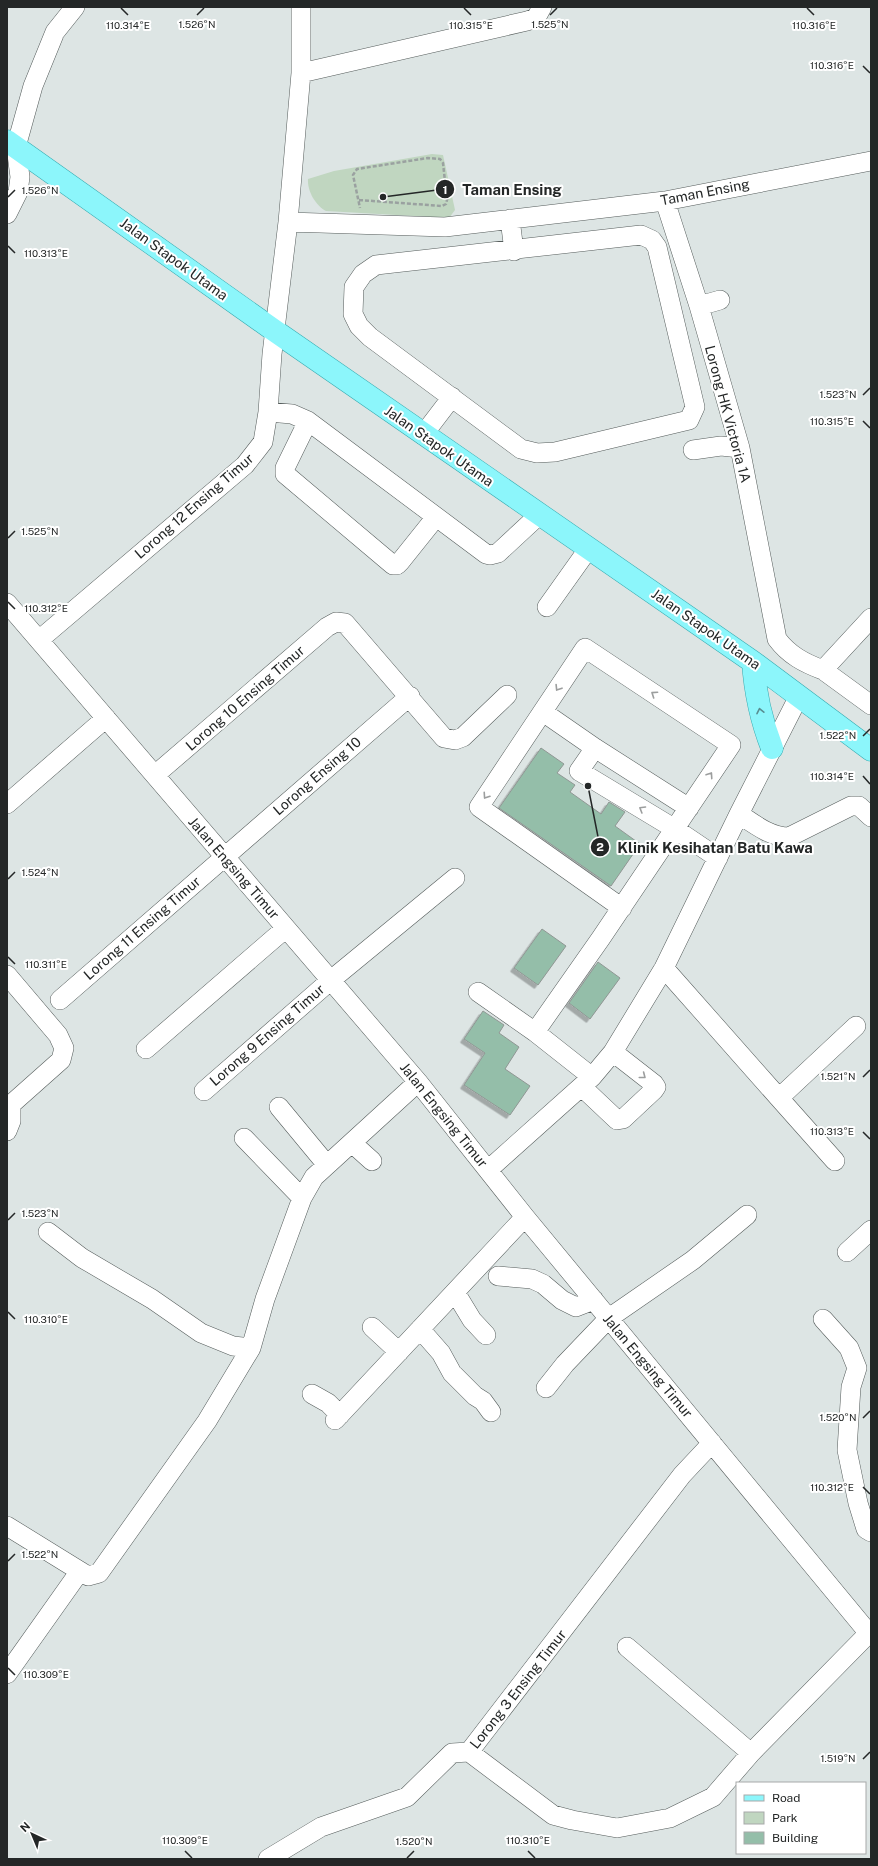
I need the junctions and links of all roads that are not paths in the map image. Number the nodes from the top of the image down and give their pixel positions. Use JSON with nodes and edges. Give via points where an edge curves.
{"nodes":[{"id":1,"x":75,"y":7,"type":"edge"},
{"id":2,"x":301,"y":7,"type":"edge"},
{"id":3,"x":542,"y":7,"type":"edge"},
{"id":4,"x":300,"y":73,"type":"junction"},
{"id":5,"x":11,"y":144,"type":"edge"},
{"id":6,"x":871,"y":161,"type":"edge"},
{"id":7,"x":665,"y":201,"type":"junction"},
{"id":8,"x":7,"y":214,"type":"edge"},
{"id":9,"x":510,"y":219,"type":"junction"},
{"id":10,"x":288,"y":222,"type":"junction"},
{"id":11,"x":514,"y":251,"type":"junction"},
{"id":12,"x":720,"y":300,"type":"dead end"},
{"id":13,"x":699,"y":306,"type":"junction"},
{"id":14,"x":274,"y":331,"type":"junction"},
{"id":15,"x":452,"y":398,"type":"junction"},
{"id":16,"x":268,"y":412,"type":"junction"},
{"id":17,"x":308,"y":421,"type":"junction"},
{"id":18,"x":423,"y":435,"type":"junction"},
{"id":19,"x":740,"y":448,"type":"junction"},
{"id":20,"x":693,"y":450,"type":"dead end"},
{"id":21,"x":539,"y":516,"type":"junction"},
{"id":22,"x":436,"y":517,"type":"junction"},
{"id":23,"x":589,"y":548,"type":"junction"},
{"id":24,"x":7,"y":603,"type":"edge"},
{"id":25,"x":547,"y":607,"type":"dead end"},
{"id":26,"x":871,"y":618,"type":"edge"},
{"id":27,"x":39,"y":640,"type":"junction"},
{"id":28,"x":753,"y":662,"type":"junction"},
{"id":29,"x":815,"y":667,"type":"junction"},
{"id":30,"x":507,"y":695,"type":"dead end"},
{"id":31,"x":410,"y":696,"type":"junction"},
{"id":32,"x":799,"y":696,"type":"junction"},
{"id":33,"x":871,"y":705,"type":"edge"},
{"id":34,"x":543,"y":712,"type":"junction"},
{"id":35,"x":106,"y":718,"type":"junction"},
{"id":36,"x":595,"y":748,"type":"junction"},
{"id":37,"x":772,"y":748,"type":"junction"},
{"id":38,"x":871,"y":750,"type":"edge"},
{"id":39,"x":155,"y":775,"type":"junction"},
{"id":40,"x":7,"y":804,"type":"edge"},
{"id":41,"x":689,"y":808,"type":"junction"},
{"id":42,"x":739,"y":814,"type":"junction"},
{"id":43,"x":871,"y":817,"type":"edge"},
{"id":44,"x":675,"y":829,"type":"junction"},
{"id":45,"x":225,"y":857,"type":"junction"},
{"id":46,"x":718,"y":858,"type":"junction"},
{"id":47,"x":455,"y":878,"type":"dead end"},
{"id":48,"x":622,"y":908,"type":"junction"},
{"id":49,"x":286,"y":928,"type":"junction"},
{"id":50,"x":664,"y":968,"type":"junction"},
{"id":51,"x":7,"y":975,"type":"edge"},
{"id":52,"x":331,"y":980,"type":"junction"},
{"id":53,"x":478,"y":992,"type":"dead end"},
{"id":54,"x":60,"y":1000,"type":"dead end"},
{"id":55,"x":856,"y":1026,"type":"dead end"},
{"id":56,"x":535,"y":1032,"type":"junction"},
{"id":57,"x":146,"y":1049,"type":"dead end"},
{"id":58,"x":613,"y":1052,"type":"junction"},
{"id":59,"x":418,"y":1082,"type":"junction"},
{"id":60,"x":587,"y":1082,"type":"junction"},
{"id":61,"x":204,"y":1091,"type":"dead end"},
{"id":62,"x":779,"y":1098,"type":"junction"},
{"id":63,"x":9,"y":1107,"type":"edge"},
{"id":64,"x":279,"y":1107,"type":"dead end"},
{"id":65,"x":7,"y":1131,"type":"edge"},
{"id":66,"x":244,"y":1138,"type":"dead end"},
{"id":67,"x":352,"y":1143,"type":"junction"},
{"id":68,"x":372,"y":1160,"type":"dead end"},
{"id":69,"x":835,"y":1161,"type":"dead end"},
{"id":70,"x":327,"y":1165,"type":"junction"},
{"id":71,"x":488,"y":1170,"type":"junction"},
{"id":72,"x":302,"y":1198,"type":"junction"},
{"id":73,"x":747,"y":1215,"type":"dead end"},
{"id":74,"x":525,"y":1217,"type":"junction"},
{"id":75,"x":871,"y":1230,"type":"edge"},
{"id":76,"x":48,"y":1232,"type":"dead end"},
{"id":77,"x":847,"y":1252,"type":"dead end"},
{"id":78,"x":498,"y":1276,"type":"dead end"},
{"id":79,"x":455,"y":1292,"type":"junction"},
{"id":80,"x":594,"y":1300,"type":"junction"},
{"id":81,"x":609,"y":1318,"type":"junction"},
{"id":82,"x":823,"y":1318,"type":"dead end"},
{"id":83,"x":372,"y":1326,"type":"dead end"},
{"id":84,"x":420,"y":1330,"type":"junction"},
{"id":85,"x":486,"y":1335,"type":"dead end"},
{"id":86,"x":251,"y":1348,"type":"junction"},
{"id":87,"x":400,"y":1352,"type":"junction"},
{"id":88,"x":546,"y":1388,"type":"dead end"},
{"id":89,"x":312,"y":1394,"type":"dead end"},
{"id":90,"x":491,"y":1412,"type":"dead end"},
{"id":91,"x":712,"y":1443,"type":"junction"},
{"id":92,"x":7,"y":1526,"type":"edge"},
{"id":93,"x":871,"y":1532,"type":"edge"},
{"id":94,"x":80,"y":1571,"type":"junction"},
{"id":95,"x":870,"y":1634,"type":"edge"},
{"id":96,"x":627,"y":1647,"type":"dead end"},
{"id":97,"x":7,"y":1674,"type":"edge"},
{"id":98,"x":469,"y":1752,"type":"junction"},
{"id":99,"x":750,"y":1753,"type":"junction"},
{"id":100,"x":268,"y":1859,"type":"edge"}],
"edges":[{"from":1,"to":5,"type":"street","via":[[55,32]]},
{"from":2,"to":4,"type":"street"},
{"from":3,"to":4,"type":"street","via":[[536,18],[527,21]]},
{"from":4,"to":10,"type":"street"},
{"from":5,"to":8,"type":"street","via":[[19,184]]},
{"from":5,"to":14,"type":"main road","name":"Jalan Stapok Utama"},
{"from":6,"to":7,"type":"street","name":"Taman Ensing"},
{"from":7,"to":9,"type":"street","name":"Taman Ensing"},
{"from":7,"to":13,"type":"street","name":"Lorong HK Victoria 1A"},
{"from":9,"to":10,"type":"street","name":"Taman Ensing","via":[[445,227]]},
{"from":9,"to":11,"type":"street"},
{"from":10,"to":14,"type":"street"},
{"from":11,"to":15,"type":"street","via":[[376,265],[363,274],[354,287],[353,314],[359,326]]},
{"from":11,"to":15,"type":"street","via":[[641,235],[652,240],[657,247],[695,407],[689,420],[555,452],[537,453],[521,449]]},
{"from":12,"to":13,"type":"street"},
{"from":13,"to":19,"type":"street","name":"Lorong HK Victoria 1A"},
{"from":14,"to":16,"type":"street","name":"Lorong 12 Ensing Timur"},
{"from":14,"to":18,"type":"main road","name":"Jalan Stapok Utama"},
{"from":15,"to":18,"type":"street"},
{"from":16,"to":17,"type":"street","via":[[292,414]]},
{"from":16,"to":27,"type":"street","name":"Lorong 12 Ensing Timur","via":[[263,442],[245,465]]},
{"from":17,"to":22,"type":"street"},
{"from":17,"to":22,"type":"street","via":[[285,468],[285,474],[393,565],[400,562]]},
{"from":18,"to":21,"type":"main road","name":"Jalan Stapok Utama"},
{"from":19,"to":20,"type":"street","via":[[721,446]]},
{"from":19,"to":29,"type":"street","name":"Lorong HK Victoria 1A","via":[[777,639],[794,657]]},
{"from":21,"to":22,"type":"street","via":[[498,553],[490,556]]},
{"from":21,"to":23,"type":"main road","name":"Jalan Stapok Utama"},
{"from":23,"to":25,"type":"street"},
{"from":23,"to":28,"type":"main road","name":"Jalan Stapok Utama"},
{"from":24,"to":27,"type":"street","name":"Jalan Engsing Timur"},
{"from":26,"to":29,"type":"street"},
{"from":27,"to":35,"type":"street","name":"Jalan Engsing Timur"},
{"from":28,"to":32,"type":"main road","name":"Jalan Stapok Utama"},
{"from":37,"to":28,"type":"main road","one_way":true,"via":[[764,728],[754,681]]},
{"from":29,"to":33,"type":"street","name":"Lorong HK Victoria 1A"},
{"from":30,"to":31,"type":"street","via":[[464,737],[455,740],[444,738]]},
{"from":31,"to":39,"type":"street","name":"Lorong 10 Ensing Timur","via":[[345,623],[336,622]]},
{"from":31,"to":45,"type":"street","name":"Lorong Ensing 10"},
{"from":32,"to":37,"type":"street"},
{"from":32,"to":38,"type":"main road","name":"Jalan Stapok Utama"},
{"from":34,"to":36,"type":"street"},
{"from":41,"to":34,"type":"street","one_way":true,"via":[[732,745],[585,648]]},
{"from":34,"to":48,"type":"street","one_way":true,"via":[[479,807]]},
{"from":35,"to":39,"type":"street","name":"Jalan Engsing Timur"},
{"from":35,"to":40,"type":"street"},
{"from":36,"to":41,"type":"street"},
{"from":44,"to":36,"type":"street","one_way":true,"via":[[579,771]]},
{"from":37,"to":42,"type":"street"},
{"from":39,"to":45,"type":"street","name":"Jalan Engsing Timur"},
{"from":41,"to":44,"type":"street"},
{"from":42,"to":43,"type":"street","via":[[760,828],[782,837],[789,837],[852,806],[859,806]]},
{"from":42,"to":46,"type":"street"},
{"from":44,"to":46,"type":"street"},
{"from":44,"to":48,"type":"street"},
{"from":45,"to":49,"type":"street","name":"Jalan Engsing Timur"},
{"from":45,"to":54,"type":"street","name":"Lorong 11 Ensing Timur"},
{"from":46,"to":50,"type":"street"},
{"from":47,"to":52,"type":"street","name":"Lorong 9 Ensing Timur"},
{"from":48,"to":56,"type":"street"},
{"from":49,"to":52,"type":"street","name":"Jalan Engsing Timur"},
{"from":49,"to":57,"type":"street"},
{"from":50,"to":58,"type":"street"},
{"from":50,"to":62,"type":"street"},
{"from":51,"to":63,"type":"street","via":[[58,1035],[64,1048],[61,1060]]},
{"from":52,"to":59,"type":"street","name":"Jalan Engsing Timur"},
{"from":52,"to":61,"type":"street","name":"Lorong 9 Ensing Timur"},
{"from":53,"to":56,"type":"street"},
{"from":55,"to":62,"type":"street"},
{"from":56,"to":60,"type":"street"},
{"from":58,"to":60,"type":"street"},
{"from":58,"to":60,"type":"street","one_way":true,"via":[[654,1084],[654,1090],[623,1119],[617,1120]]},
{"from":59,"to":67,"type":"street"},
{"from":59,"to":71,"type":"street","name":"Jalan Engsing Timur"},
{"from":60,"to":71,"type":"street"},
{"from":62,"to":69,"type":"street"},
{"from":63,"to":65,"type":"street","via":[[12,1121]]},
{"from":64,"to":70,"type":"street"},
{"from":66,"to":72,"type":"street"},
{"from":67,"to":68,"type":"street"},
{"from":67,"to":70,"type":"street"},
{"from":70,"to":72,"type":"street","via":[[314,1177]]},
{"from":71,"to":74,"type":"street","name":"Jalan Engsing Timur"},
{"from":72,"to":86,"type":"street","via":[[265,1299]]},
{"from":73,"to":81,"type":"street","via":[[693,1260]]},
{"from":74,"to":79,"type":"street"},
{"from":74,"to":80,"type":"street","name":"Jalan Engsing Timur"},
{"from":75,"to":77,"type":"street"},
{"from":76,"to":86,"type":"street","via":[[82,1258],[152,1299],[201,1333],[233,1346]]},
{"from":78,"to":80,"type":"street","via":[[532,1278],[576,1307]]},
{"from":79,"to":84,"type":"street"},
{"from":79,"to":85,"type":"street","via":[[472,1320]]},
{"from":80,"to":81,"type":"street","name":"Jalan Engsing Timur"},
{"from":81,"to":88,"type":"street"},
{"from":81,"to":91,"type":"street","name":"Jalan Engsing Timur"},
{"from":82,"to":93,"type":"street","via":[[849,1348],[857,1368],[851,1387],[847,1450],[858,1503],[866,1529]]},
{"from":83,"to":87,"type":"street"},
{"from":84,"to":87,"type":"street"},
{"from":84,"to":90,"type":"street","via":[[440,1352],[452,1373],[483,1401]]},
{"from":86,"to":94,"type":"street","via":[[207,1421],[99,1573],[88,1576]]},
{"from":87,"to":89,"type":"street","via":[[338,1418],[328,1403]]},
{"from":91,"to":95,"type":"street","name":"Jalan Engsing Timur"},
{"from":91,"to":98,"type":"street","name":"Lorong 3 Ensing Timur","via":[[682,1475]]},
{"from":92,"to":94,"type":"street"},
{"from":94,"to":97,"type":"street"},
{"from":95,"to":99,"type":"street"},
{"from":96,"to":99,"type":"street"},
{"from":98,"to":99,"type":"street","via":[[553,1815],[617,1828],[670,1818],[713,1797]]},
{"from":98,"to":100,"type":"street","name":"Lorong 3 Ensing Timur","via":[[452,1753],[407,1797],[321,1826]]}]}
